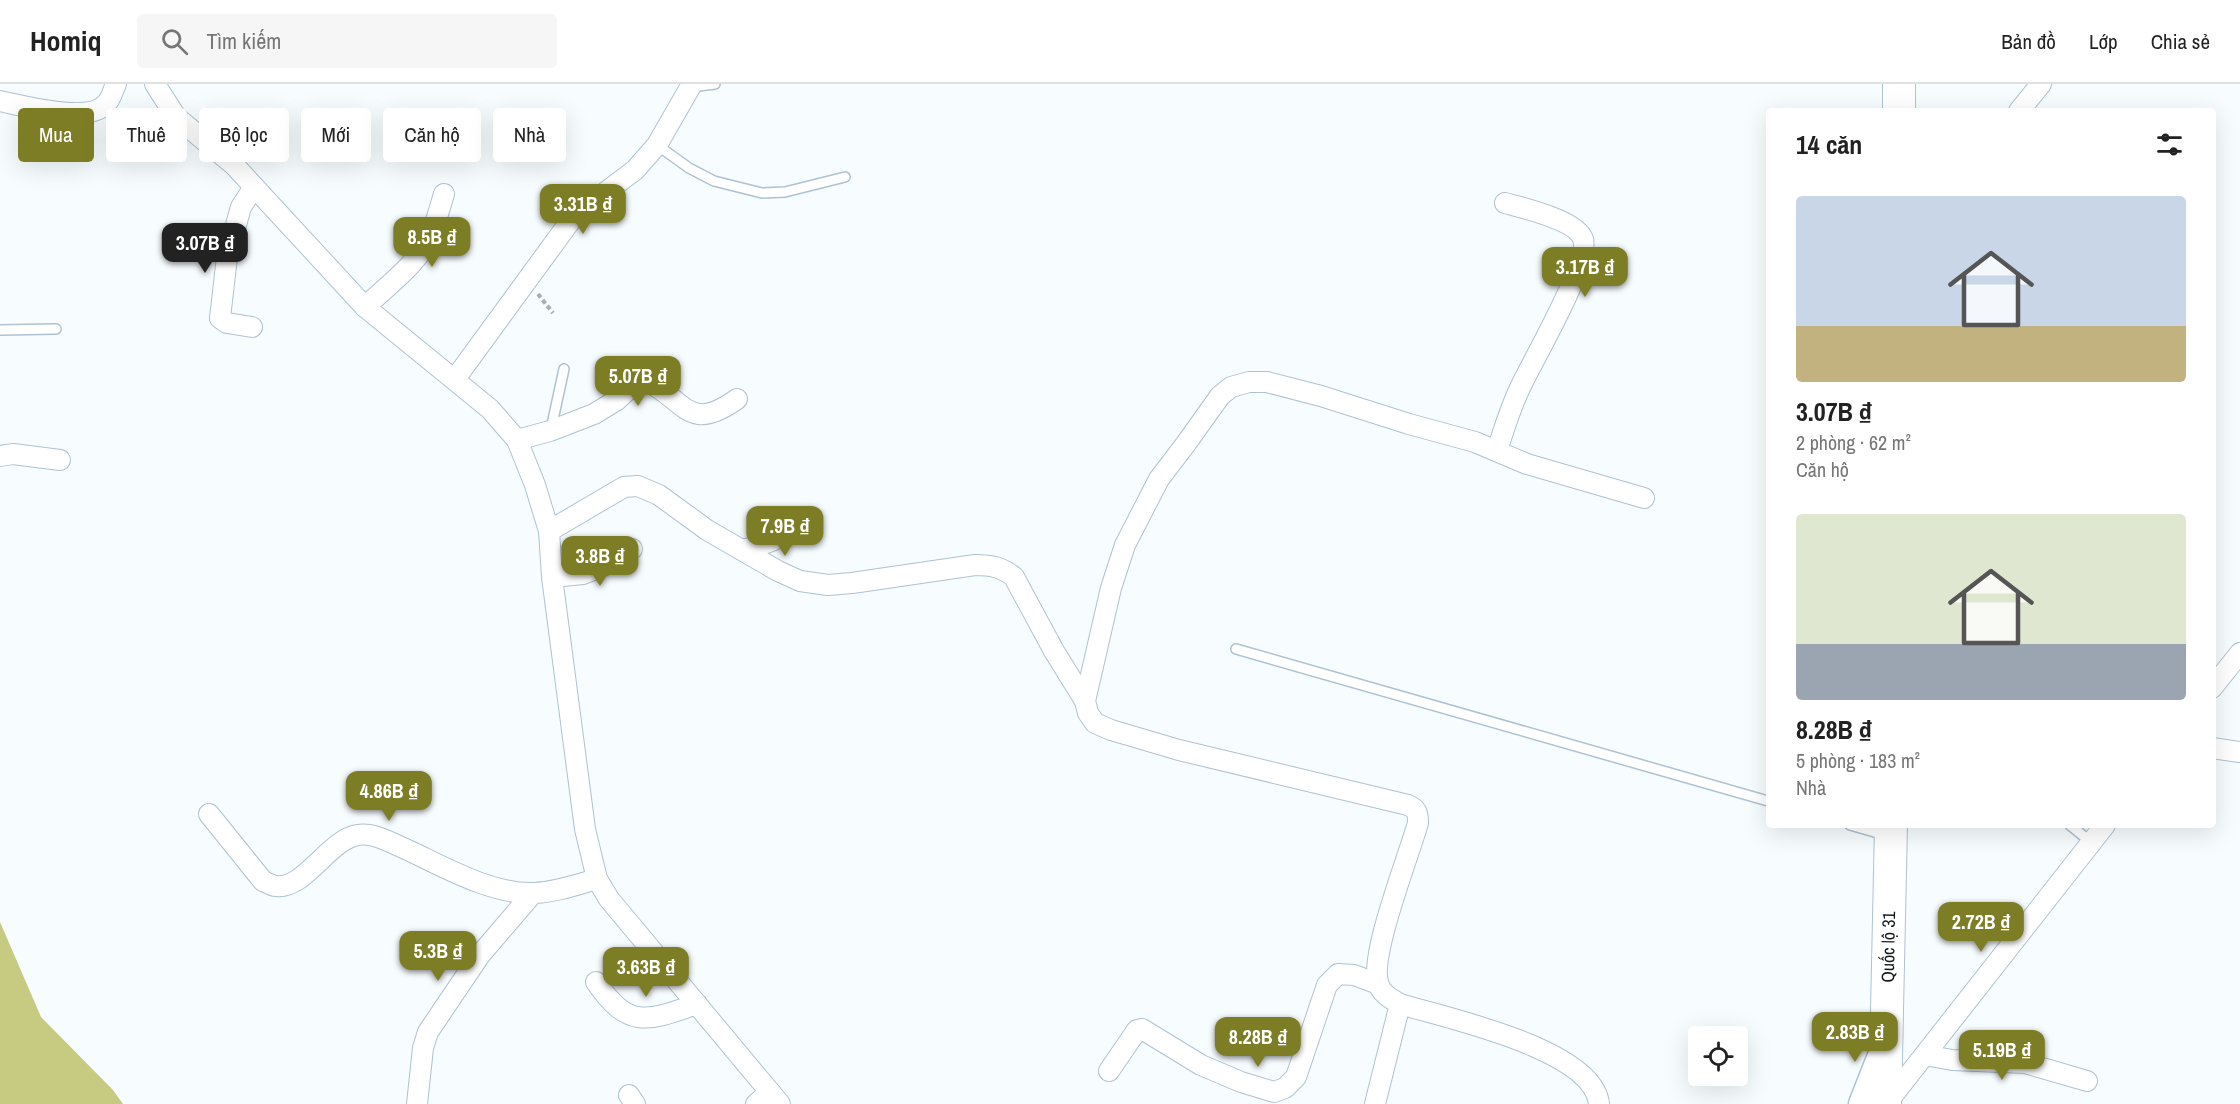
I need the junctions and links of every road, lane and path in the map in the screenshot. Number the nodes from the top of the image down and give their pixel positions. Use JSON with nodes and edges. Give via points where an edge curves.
{"nodes":[{"id":1,"x":116,"y":84,"type":"edge"},
{"id":2,"x":155,"y":84,"type":"edge"},
{"id":3,"x":715,"y":84,"type":"edge"},
{"id":4,"x":1899,"y":84,"type":"edge"},
{"id":5,"x":2041,"y":84,"type":"edge"},
{"id":6,"x":691,"y":85,"type":"edge"},
{"id":7,"x":0,"y":101,"type":"edge"},
{"id":8,"x":1899,"y":108,"type":"edge"},
{"id":9,"x":2021,"y":108,"type":"edge"},
{"id":10,"x":657,"y":145,"type":"junction"},
{"id":11,"x":845,"y":177,"type":"dead end"},
{"id":12,"x":254,"y":187,"type":"junction"},
{"id":13,"x":444,"y":194,"type":"dead end"},
{"id":14,"x":1505,"y":203,"type":"dead end"},
{"id":15,"x":202,"y":252,"type":"dead end"},
{"id":16,"x":227,"y":257,"type":"junction"},
{"id":17,"x":365,"y":307,"type":"junction"},
{"id":18,"x":252,"y":327,"type":"dead end"},
{"id":19,"x":56,"y":329,"type":"dead end"},
{"id":20,"x":0,"y":330,"type":"edge"},
{"id":21,"x":564,"y":369,"type":"dead end"},
{"id":22,"x":455,"y":379,"type":"junction"},
{"id":23,"x":737,"y":399,"type":"dead end"},
{"id":24,"x":550,"y":431,"type":"junction"},
{"id":25,"x":517,"y":440,"type":"junction"},
{"id":26,"x":1497,"y":450,"type":"junction"},
{"id":27,"x":0,"y":456,"type":"edge"},
{"id":28,"x":60,"y":460,"type":"dead end"},
{"id":29,"x":1644,"y":498,"type":"dead end"},
{"id":30,"x":807,"y":520,"type":"dead end"},
{"id":31,"x":549,"y":531,"type":"junction"},
{"id":32,"x":633,"y":549,"type":"dead end"},
{"id":33,"x":742,"y":550,"type":"junction"},
{"id":34,"x":552,"y":577,"type":"junction"},
{"id":35,"x":1236,"y":649,"type":"dead end"},
{"id":36,"x":2240,"y":653,"type":"edge"},
{"id":37,"x":2216,"y":683,"type":"edge"},
{"id":38,"x":1085,"y":701,"type":"junction"},
{"id":39,"x":2216,"y":749,"type":"edge"},
{"id":40,"x":2240,"y":752,"type":"edge"},
{"id":41,"x":1766,"y":800,"type":"edge"},
{"id":42,"x":209,"y":814,"type":"dead end"},
{"id":43,"x":1870,"y":828,"type":"edge"},
{"id":44,"x":2074,"y":828,"type":"edge"},
{"id":45,"x":2103,"y":828,"type":"edge"},
{"id":46,"x":1891,"y":831,"type":"edge"},
{"id":47,"x":2092,"y":843,"type":"junction"},
{"id":48,"x":597,"y":879,"type":"junction"},
{"id":49,"x":533,"y":893,"type":"junction"},
{"id":50,"x":596,"y":982,"type":"dead end"},
{"id":51,"x":1378,"y":984,"type":"junction"},
{"id":52,"x":697,"y":1004,"type":"junction"},
{"id":53,"x":1400,"y":1004,"type":"junction"},
{"id":54,"x":1887,"y":1036,"type":"junction"},
{"id":55,"x":1925,"y":1055,"type":"junction"},
{"id":56,"x":1109,"y":1071,"type":"dead end"},
{"id":57,"x":2087,"y":1081,"type":"dead end"},
{"id":58,"x":769,"y":1100,"type":"edge"},
{"id":59,"x":417,"y":1104,"type":"edge"},
{"id":60,"x":1375,"y":1104,"type":"edge"},
{"id":61,"x":1599,"y":1104,"type":"edge"},
{"id":62,"x":1861,"y":1104,"type":"edge"},
{"id":63,"x":1886,"y":1104,"type":"edge"}],
"edges":[{"from":1,"to":7,"type":"street","via":[[105,105],[94,111],[71,113]]},
{"from":2,"to":12,"type":"street","via":[[176,117],[234,165]]},
{"from":3,"to":6,"type":"lane"},
{"from":4,"to":8,"type":"highway"},
{"from":5,"to":9,"type":"street"},
{"from":6,"to":10,"type":"street"},
{"from":10,"to":11,"type":"lane","via":[[714,181],[762,193],[785,192]]},
{"from":10,"to":22,"type":"street","via":[[635,170],[574,216]]},
{"from":12,"to":16,"type":"street","via":[[241,207]]},
{"from":12,"to":17,"type":"street"},
{"from":13,"to":17,"type":"street","via":[[427,243]]},
{"from":14,"to":26,"type":"street","via":[[1575,229],[1583,239],[1583,254],[1519,390]]},
{"from":15,"to":16,"type":"lane"},
{"from":16,"to":18,"type":"street","via":[[220,318],[226,323]]},
{"from":17,"to":22,"type":"street"},
{"from":19,"to":20,"type":"lane"},
{"from":21,"to":24,"type":"lane"},
{"from":22,"to":25,"type":"street","via":[[490,409]]},
{"from":23,"to":24,"type":"street","via":[[709,415],[692,414],[666,393],[644,380],[637,381],[594,414]]},
{"from":24,"to":25,"type":"street"},
{"from":25,"to":31,"type":"street"},
{"from":26,"to":29,"type":"street","via":[[1527,464]]},
{"from":26,"to":38,"type":"street","via":[[1268,382],[1231,387],[1158,478],[1125,545],[1110,588]]},
{"from":27,"to":28,"type":"street"},
{"from":30,"to":33,"type":"street","via":[[777,540]]},
{"from":31,"to":33,"type":"street","via":[[624,487],[638,486],[659,495]]},
{"from":31,"to":34,"type":"street"},
{"from":32,"to":34,"type":"street","via":[[583,574]]},
{"from":33,"to":38,"type":"street","via":[[800,581],[828,585],[975,565],[1003,568],[1014,577]]},
{"from":34,"to":48,"type":"street","via":[[585,829]]},
{"from":35,"to":41,"type":"lane"},
{"from":36,"to":37,"type":"street"},
{"from":38,"to":51,"type":"street","via":[[1095,723],[1112,730],[1415,809],[1418,823],[1388,918],[1376,968]]},
{"from":39,"to":40,"type":"street"},
{"from":42,"to":49,"type":"street","via":[[262,881],[275,886],[294,881],[349,837],[359,834],[389,842],[449,871],[502,888]]},
{"from":43,"to":46,"type":"lane"},
{"from":44,"to":47,"type":"lane"},
{"from":45,"to":47,"type":"street"},
{"from":46,"to":54,"type":"highway","name":"Quốc lộ 31"},
{"from":47,"to":55,"type":"street"},
{"from":48,"to":49,"type":"street"},
{"from":48,"to":52,"type":"street","via":[[609,899]]},
{"from":49,"to":59,"type":"street","via":[[480,955],[428,1032]]},
{"from":50,"to":52,"type":"street","via":[[623,1013],[642,1018]]},
{"from":51,"to":53,"type":"street"},
{"from":51,"to":56,"type":"street","via":[[1338,974],[1327,985],[1296,1077],[1274,1092],[1201,1065],[1142,1029],[1137,1030]]},
{"from":52,"to":58,"type":"street"},
{"from":53,"to":60,"type":"street"},
{"from":53,"to":61,"type":"street","via":[[1518,1038],[1555,1056],[1593,1084]]},
{"from":54,"to":62,"type":"street"},
{"from":54,"to":63,"type":"highway","name":"Quốc lộ 31"},
{"from":55,"to":57,"type":"street","via":[[2025,1063]]},
{"from":55,"to":63,"type":"street"}]}
